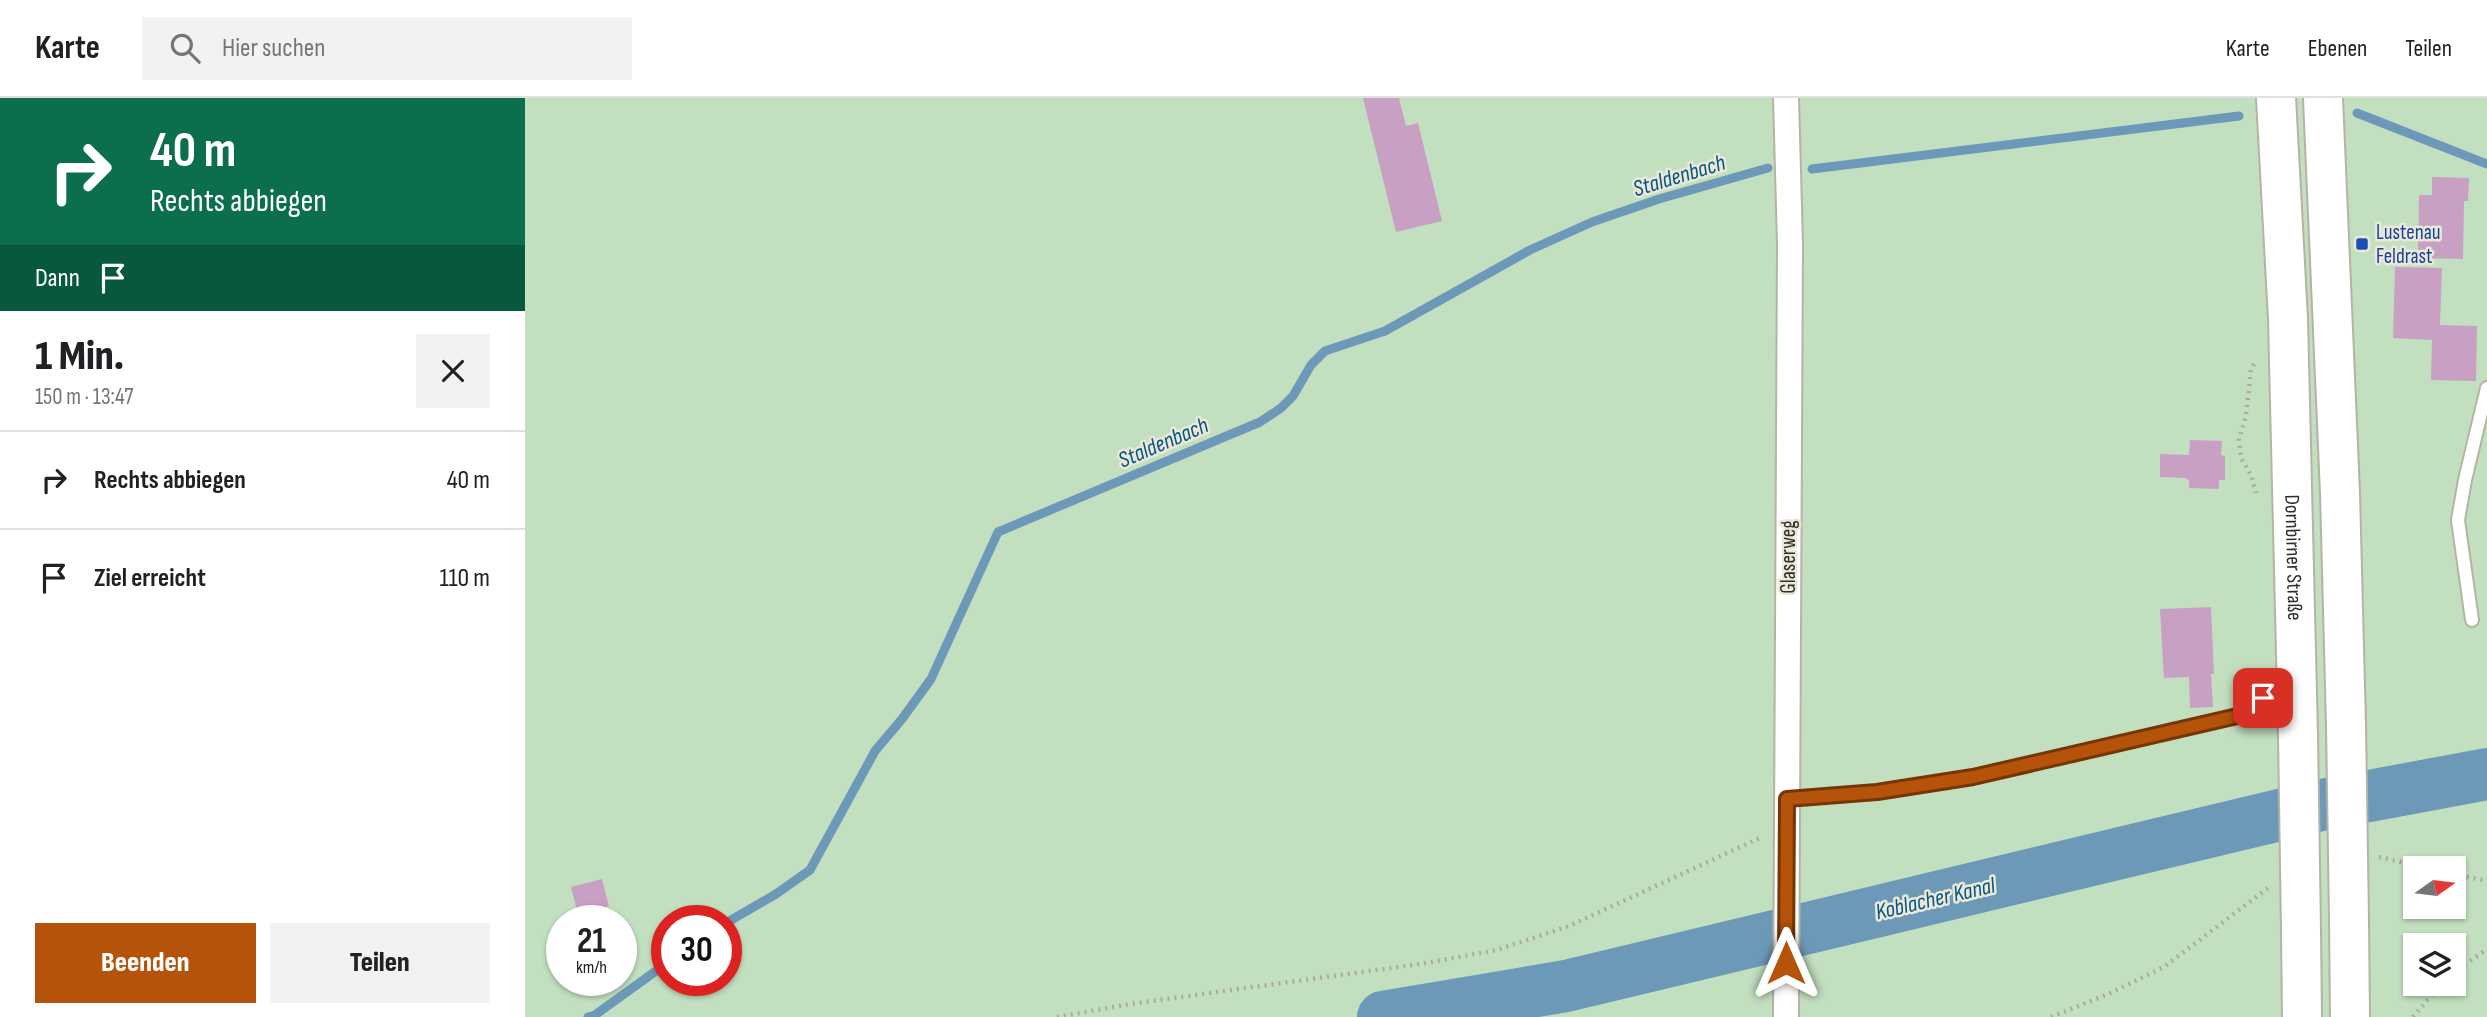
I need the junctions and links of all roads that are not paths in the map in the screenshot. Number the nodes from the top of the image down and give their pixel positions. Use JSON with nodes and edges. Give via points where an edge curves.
{"nodes":[{"id":1,"x":1786,"y":98,"type":"edge"},
{"id":2,"x":2276,"y":98,"type":"edge"},
{"id":3,"x":2323,"y":98,"type":"edge"},
{"id":4,"x":2487,"y":387,"type":"edge"},
{"id":5,"x":2472,"y":620,"type":"dead end"},
{"id":6,"x":2263,"y":698,"type":"dead end"},
{"id":7,"x":1787,"y":799,"type":"junction"},
{"id":8,"x":1786,"y":1017,"type":"edge"},
{"id":9,"x":2302,"y":1017,"type":"edge"},
{"id":10,"x":2350,"y":1017,"type":"edge"}],
"edges":[{"from":1,"to":7,"type":"street","name":"Glaserweg","via":[[1790,244]]},
{"from":2,"to":9,"type":"main road","name":"Dornbirner Straße","bridge":true,"via":[[2288,319]]},
{"from":3,"to":10,"type":"main road","bridge":true,"via":[[2340,493]]},
{"from":4,"to":5,"type":"lane","via":[[2458,520]]},
{"from":6,"to":7,"type":"lane","via":[[2260,706],[2246,714],[1973,777],[1877,792]]},
{"from":7,"to":8,"type":"street","name":"Glaserweg"}]}
